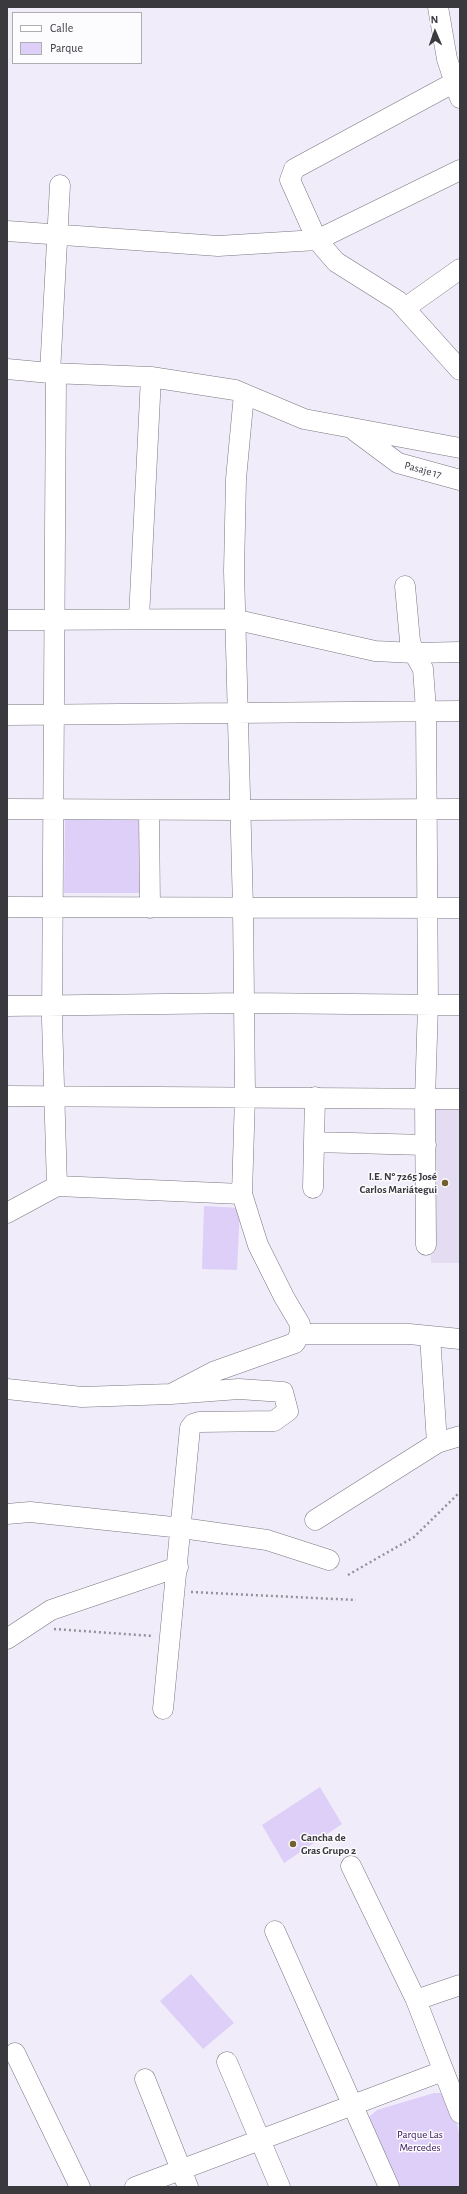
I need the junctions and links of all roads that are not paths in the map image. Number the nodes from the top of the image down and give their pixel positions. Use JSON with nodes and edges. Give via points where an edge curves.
{"nodes":[{"id":1,"x":438,"y":7,"type":"edge"},
{"id":2,"x":453,"y":58,"type":"edge"},
{"id":3,"x":457,"y":90,"type":"edge"},
{"id":4,"x":460,"y":170,"type":"edge"},
{"id":5,"x":60,"y":185,"type":"dead end"},
{"id":6,"x":7,"y":231,"type":"edge"},
{"id":7,"x":59,"y":235,"type":"junction"},
{"id":8,"x":317,"y":240,"type":"junction"},
{"id":9,"x":460,"y":269,"type":"edge"},
{"id":10,"x":405,"y":308,"type":"junction"},
{"id":11,"x":7,"y":369,"type":"edge"},
{"id":12,"x":460,"y":370,"type":"edge"},
{"id":13,"x":53,"y":373,"type":"junction"},
{"id":14,"x":151,"y":377,"type":"junction"},
{"id":15,"x":244,"y":394,"type":"junction"},
{"id":16,"x":350,"y":427,"type":"junction"},
{"id":17,"x":460,"y":448,"type":"edge"},
{"id":18,"x":460,"y":480,"type":"edge"},
{"id":19,"x":405,"y":586,"type":"dead end"},
{"id":20,"x":139,"y":618,"type":"junction"},
{"id":21,"x":54,"y":619,"type":"junction"},
{"id":22,"x":7,"y":620,"type":"edge"},
{"id":23,"x":235,"y":620,"type":"junction"},
{"id":24,"x":460,"y":652,"type":"edge"},
{"id":25,"x":414,"y":653,"type":"junction"},
{"id":26,"x":426,"y":710,"type":"junction"},
{"id":27,"x":460,"y":711,"type":"edge"},
{"id":28,"x":238,"y":712,"type":"junction"},
{"id":29,"x":53,"y":714,"type":"junction"},
{"id":30,"x":7,"y":715,"type":"edge"},
{"id":31,"x":7,"y":809,"type":"edge"},
{"id":32,"x":426,"y":809,"type":"junction"},
{"id":33,"x":460,"y":809,"type":"edge"},
{"id":34,"x":52,"y":810,"type":"junction"},
{"id":35,"x":149,"y":810,"type":"junction"},
{"id":36,"x":240,"y":810,"type":"junction"},
{"id":37,"x":7,"y":907,"type":"edge"},
{"id":38,"x":52,"y":908,"type":"junction"},
{"id":39,"x":150,"y":908,"type":"junction"},
{"id":40,"x":243,"y":908,"type":"junction"},
{"id":41,"x":460,"y":908,"type":"edge"},
{"id":42,"x":427,"y":909,"type":"junction"},
{"id":43,"x":244,"y":1003,"type":"junction"},
{"id":44,"x":428,"y":1005,"type":"junction"},
{"id":45,"x":460,"y":1005,"type":"edge"},
{"id":46,"x":7,"y":1006,"type":"edge"},
{"id":47,"x":52,"y":1006,"type":"junction"},
{"id":48,"x":7,"y":1096,"type":"edge"},
{"id":49,"x":54,"y":1096,"type":"junction"},
{"id":50,"x":245,"y":1096,"type":"junction"},
{"id":51,"x":316,"y":1097,"type":"junction"},
{"id":52,"x":425,"y":1099,"type":"junction"},
{"id":53,"x":460,"y":1099,"type":"edge"},
{"id":54,"x":314,"y":1142,"type":"junction"},
{"id":55,"x":426,"y":1145,"type":"junction"},
{"id":56,"x":57,"y":1186,"type":"junction"},
{"id":57,"x":313,"y":1188,"type":"dead end"},
{"id":58,"x":242,"y":1194,"type":"junction"},
{"id":59,"x":7,"y":1213,"type":"edge"},
{"id":60,"x":426,"y":1245,"type":"dead end"},
{"id":61,"x":300,"y":1334,"type":"junction"},
{"id":62,"x":430,"y":1336,"type":"junction"},
{"id":63,"x":460,"y":1338,"type":"edge"},
{"id":64,"x":7,"y":1389,"type":"edge"},
{"id":65,"x":171,"y":1394,"type":"junction"},
{"id":66,"x":460,"y":1436,"type":"edge"},
{"id":67,"x":437,"y":1443,"type":"junction"},
{"id":68,"x":7,"y":1514,"type":"edge"},
{"id":69,"x":315,"y":1520,"type":"dead end"},
{"id":70,"x":182,"y":1528,"type":"junction"},
{"id":71,"x":329,"y":1560,"type":"dead end"},
{"id":72,"x":178,"y":1567,"type":"junction"},
{"id":73,"x":7,"y":1639,"type":"edge"},
{"id":74,"x":163,"y":1709,"type":"dead end"},
{"id":75,"x":351,"y":1866,"type":"dead end"},
{"id":76,"x":274,"y":1931,"type":"dead end"},
{"id":77,"x":460,"y":1985,"type":"edge"},
{"id":78,"x":416,"y":2000,"type":"junction"},
{"id":79,"x":16,"y":2053,"type":"dead end"},
{"id":80,"x":227,"y":2062,"type":"dead end"},
{"id":81,"x":444,"y":2071,"type":"junction"},
{"id":82,"x":145,"y":2079,"type":"dead end"},
{"id":83,"x":352,"y":2105,"type":"junction"},
{"id":84,"x":460,"y":2113,"type":"edge"},
{"id":85,"x":260,"y":2140,"type":"junction"},
{"id":86,"x":184,"y":2178,"type":"edge"},
{"id":87,"x":80,"y":2187,"type":"edge"},
{"id":88,"x":135,"y":2187,"type":"edge"},
{"id":89,"x":280,"y":2187,"type":"edge"},
{"id":90,"x":389,"y":2187,"type":"edge"}],
"edges":[{"from":1,"to":2,"type":"street","via":[[439,21]]},
{"from":2,"to":3,"type":"street"},
{"from":3,"to":8,"type":"street","via":[[294,169],[290,180]]},
{"from":4,"to":8,"type":"street"},
{"from":5,"to":7,"type":"street"},
{"from":6,"to":7,"type":"street"},
{"from":7,"to":8,"type":"street","via":[[218,246]]},
{"from":7,"to":13,"type":"street"},
{"from":8,"to":10,"type":"street","via":[[336,262],[367,280]]},
{"from":9,"to":10,"type":"street"},
{"from":10,"to":12,"type":"street"},
{"from":11,"to":13,"type":"street"},
{"from":13,"to":14,"type":"street"},
{"from":13,"to":21,"type":"street"},
{"from":14,"to":15,"type":"street","via":[[235,390]]},
{"from":14,"to":20,"type":"street"},
{"from":15,"to":16,"type":"street","via":[[304,419]]},
{"from":15,"to":23,"type":"street","via":[[236,479]]},
{"from":16,"to":17,"type":"street"},
{"from":16,"to":18,"type":"street","name":"Pasaje 17","via":[[398,463]]},
{"from":19,"to":25,"type":"street","via":[[410,641]]},
{"from":20,"to":21,"type":"street"},
{"from":20,"to":23,"type":"street"},
{"from":21,"to":22,"type":"street"},
{"from":21,"to":29,"type":"street"},
{"from":23,"to":25,"type":"street","via":[[375,651]]},
{"from":23,"to":28,"type":"street"},
{"from":24,"to":25,"type":"street"},
{"from":25,"to":26,"type":"street","via":[[423,669]]},
{"from":26,"to":27,"type":"street"},
{"from":26,"to":28,"type":"street"},
{"from":26,"to":32,"type":"street"},
{"from":28,"to":29,"type":"street"},
{"from":28,"to":36,"type":"street"},
{"from":29,"to":30,"type":"street"},
{"from":29,"to":34,"type":"street"},
{"from":31,"to":34,"type":"street"},
{"from":32,"to":33,"type":"street"},
{"from":32,"to":36,"type":"street"},
{"from":32,"to":42,"type":"street"},
{"from":34,"to":35,"type":"street"},
{"from":34,"to":38,"type":"street"},
{"from":35,"to":36,"type":"street"},
{"from":35,"to":39,"type":"street"},
{"from":36,"to":40,"type":"street"},
{"from":37,"to":38,"type":"street"},
{"from":38,"to":39,"type":"street"},
{"from":38,"to":47,"type":"street"},
{"from":39,"to":40,"type":"street"},
{"from":40,"to":42,"type":"street"},
{"from":40,"to":43,"type":"street"},
{"from":41,"to":42,"type":"street"},
{"from":42,"to":44,"type":"street"},
{"from":43,"to":44,"type":"street"},
{"from":43,"to":47,"type":"street"},
{"from":43,"to":50,"type":"street"},
{"from":44,"to":45,"type":"street"},
{"from":44,"to":52,"type":"street"},
{"from":46,"to":47,"type":"street"},
{"from":47,"to":49,"type":"street"},
{"from":48,"to":49,"type":"street"},
{"from":49,"to":50,"type":"street"},
{"from":49,"to":56,"type":"street"},
{"from":50,"to":51,"type":"street"},
{"from":50,"to":58,"type":"street"},
{"from":51,"to":52,"type":"street"},
{"from":51,"to":54,"type":"street"},
{"from":52,"to":53,"type":"street"},
{"from":52,"to":55,"type":"street"},
{"from":54,"to":55,"type":"street"},
{"from":54,"to":57,"type":"street"},
{"from":55,"to":60,"type":"street"},
{"from":56,"to":58,"type":"street"},
{"from":56,"to":59,"type":"street"},
{"from":58,"to":61,"type":"street","via":[[258,1245],[300,1324]]},
{"from":61,"to":62,"type":"street"},
{"from":61,"to":65,"type":"street","via":[[295,1343],[213,1372]]},
{"from":62,"to":63,"type":"street"},
{"from":62,"to":67,"type":"street"},
{"from":64,"to":65,"type":"street","via":[[82,1397]]},
{"from":65,"to":70,"type":"street","via":[[239,1390],[283,1392],[288,1411],[274,1421],[193,1424],[190,1428]]},
{"from":66,"to":67,"type":"street"},
{"from":67,"to":69,"type":"street"},
{"from":68,"to":70,"type":"street","via":[[30,1512]]},
{"from":70,"to":71,"type":"street","via":[[267,1540]]},
{"from":70,"to":72,"type":"street"},
{"from":72,"to":73,"type":"street","via":[[51,1610]]},
{"from":72,"to":74,"type":"street"},
{"from":75,"to":78,"type":"street"},
{"from":76,"to":83,"type":"street"},
{"from":77,"to":78,"type":"street"},
{"from":78,"to":81,"type":"street"},
{"from":79,"to":87,"type":"street"},
{"from":80,"to":85,"type":"street"},
{"from":81,"to":83,"type":"street"},
{"from":81,"to":84,"type":"street"},
{"from":82,"to":86,"type":"street"},
{"from":83,"to":85,"type":"street"},
{"from":83,"to":90,"type":"street"},
{"from":85,"to":86,"type":"street"},
{"from":85,"to":89,"type":"street"},
{"from":86,"to":88,"type":"street"}]}
